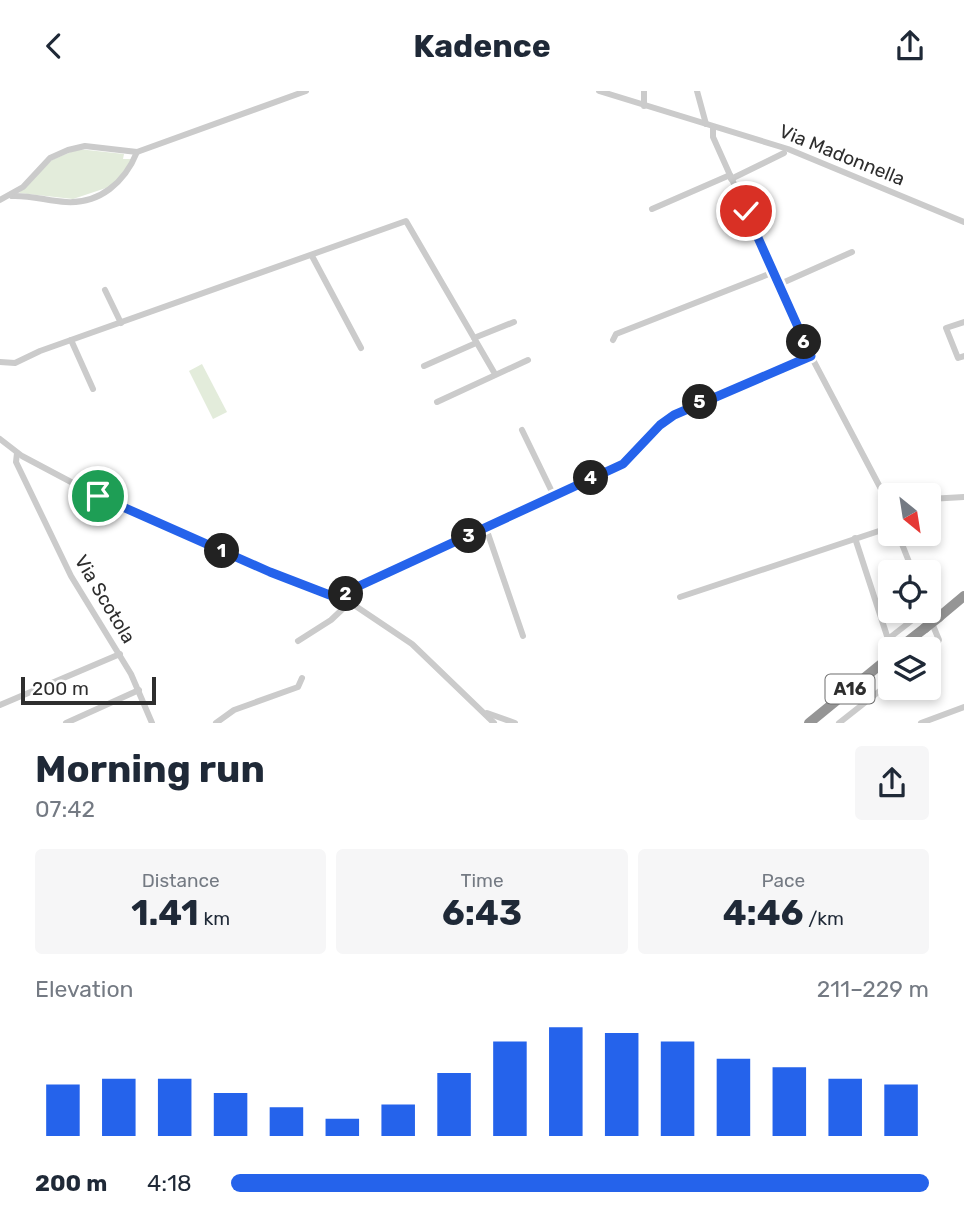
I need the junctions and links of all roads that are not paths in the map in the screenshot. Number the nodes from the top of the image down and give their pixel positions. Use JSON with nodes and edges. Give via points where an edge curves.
{"nodes":[{"id":1,"x":306,"y":91,"type":"edge"},
{"id":2,"x":600,"y":91,"type":"edge"},
{"id":3,"x":644,"y":91,"type":"edge"},
{"id":4,"x":708,"y":91,"type":"edge"},
{"id":5,"x":610,"y":93,"type":"edge"},
{"id":6,"x":698,"y":93,"type":"edge"},
{"id":7,"x":644,"y":106,"type":"junction"},
{"id":8,"x":709,"y":126,"type":"junction"},
{"id":9,"x":137,"y":152,"type":"junction"},
{"id":10,"x":784,"y":153,"type":"dead end"},
{"id":11,"x":731,"y":177,"type":"junction"},
{"id":12,"x":10,"y":196,"type":"junction"},
{"id":13,"x":0,"y":200,"type":"edge"},
{"id":14,"x":652,"y":209,"type":"dead end"},
{"id":15,"x":964,"y":222,"type":"edge"},
{"id":16,"x":852,"y":252,"type":"dead end"},
{"id":17,"x":312,"y":256,"type":"junction"},
{"id":18,"x":774,"y":272,"type":"junction"},
{"id":19,"x":780,"y":284,"type":"junction"},
{"id":20,"x":105,"y":290,"type":"dead end"},
{"id":21,"x":514,"y":322,"type":"dead end"},
{"id":22,"x":964,"y":322,"type":"edge"},
{"id":23,"x":121,"y":323,"type":"junction"},
{"id":24,"x":71,"y":340,"type":"junction"},
{"id":25,"x":613,"y":340,"type":"dead end"},
{"id":26,"x":475,"y":341,"type":"junction"},
{"id":27,"x":361,"y":348,"type":"dead end"},
{"id":28,"x":811,"y":356,"type":"junction"},
{"id":29,"x":964,"y":356,"type":"edge"},
{"id":30,"x":528,"y":360,"type":"dead end"},
{"id":31,"x":0,"y":362,"type":"edge"},
{"id":32,"x":425,"y":366,"type":"dead end"},
{"id":33,"x":495,"y":374,"type":"junction"},
{"id":34,"x":93,"y":389,"type":"dead end"},
{"id":35,"x":437,"y":402,"type":"dead end"},
{"id":36,"x":522,"y":430,"type":"dead end"},
{"id":37,"x":0,"y":439,"type":"edge"},
{"id":38,"x":17,"y":453,"type":"junction"},
{"id":39,"x":878,"y":487,"type":"edge"},
{"id":40,"x":554,"y":496,"type":"junction"},
{"id":41,"x":964,"y":497,"type":"edge"},
{"id":42,"x":942,"y":498,"type":"edge"},
{"id":43,"x":486,"y":528,"type":"junction"},
{"id":44,"x":878,"y":531,"type":"edge"},
{"id":45,"x":855,"y":538,"type":"junction"},
{"id":46,"x":964,"y":596,"type":"edge"},
{"id":47,"x":680,"y":597,"type":"dead end"},
{"id":48,"x":340,"y":599,"type":"junction"},
{"id":49,"x":349,"y":603,"type":"junction"},
{"id":50,"x":964,"y":604,"type":"edge"},
{"id":51,"x":878,"y":608,"type":"edge"},
{"id":52,"x":941,"y":619,"type":"edge"},
{"id":53,"x":941,"y":619,"type":"edge"},
{"id":54,"x":883,"y":623,"type":"edge"},
{"id":55,"x":909,"y":623,"type":"edge"},
{"id":56,"x":936,"y":623,"type":"edge"},
{"id":57,"x":926,"y":631,"type":"junction"},
{"id":58,"x":523,"y":636,"type":"dead end"},
{"id":59,"x":917,"y":637,"type":"edge"},
{"id":60,"x":920,"y":637,"type":"edge"},
{"id":61,"x":298,"y":641,"type":"dead end"},
{"id":62,"x":120,"y":654,"type":"junction"},
{"id":63,"x":878,"y":666,"type":"edge"},
{"id":64,"x":878,"y":674,"type":"edge"},
{"id":65,"x":302,"y":678,"type":"dead end"},
{"id":66,"x":139,"y":690,"type":"junction"},
{"id":67,"x":878,"y":692,"type":"edge"},
{"id":68,"x":0,"y":705,"type":"edge"},
{"id":69,"x":964,"y":707,"type":"edge"},
{"id":70,"x":482,"y":711,"type":"junction"},
{"id":71,"x":66,"y":723,"type":"edge"},
{"id":72,"x":152,"y":723,"type":"edge"},
{"id":73,"x":216,"y":723,"type":"edge"},
{"id":74,"x":494,"y":723,"type":"edge"},
{"id":75,"x":515,"y":723,"type":"edge"},
{"id":76,"x":808,"y":723,"type":"edge"},
{"id":77,"x":818,"y":723,"type":"edge"},
{"id":78,"x":839,"y":723,"type":"edge"},
{"id":79,"x":921,"y":723,"type":"edge"}],
"edges":[{"from":1,"to":9,"type":"street"},
{"from":2,"to":5,"type":"street","name":"Via Madonnella"},
{"from":3,"to":7,"type":"street"},
{"from":4,"to":6,"type":"street"},
{"from":5,"to":7,"type":"street","name":"Via Madonnella"},
{"from":6,"to":8,"type":"street"},
{"from":7,"to":8,"type":"street","name":"Via Madonnella"},
{"from":8,"to":11,"type":"street"},
{"from":8,"to":15,"type":"street","name":"Via Madonnella","via":[[788,149]]},
{"from":9,"to":12,"type":"street","via":[[85,146],[68,150],[50,158]]},
{"from":9,"to":12,"type":"street","via":[[112,190],[69,202]]},
{"from":10,"to":11,"type":"street"},
{"from":11,"to":14,"type":"street"},
{"from":11,"to":18,"type":"street"},
{"from":12,"to":13,"type":"street"},
{"from":16,"to":19,"type":"street"},
{"from":17,"to":23,"type":"street"},
{"from":17,"to":26,"type":"street","via":[[406,221]]},
{"from":17,"to":27,"type":"street"},
{"from":18,"to":19,"type":"street"},
{"from":18,"to":25,"type":"street","via":[[616,334]]},
{"from":19,"to":28,"type":"street"},
{"from":20,"to":23,"type":"street"},
{"from":21,"to":26,"type":"street"},
{"from":22,"to":29,"type":"street","via":[[946,328],[958,358]]},
{"from":23,"to":24,"type":"street"},
{"from":24,"to":31,"type":"street","via":[[15,363]]},
{"from":24,"to":34,"type":"street"},
{"from":26,"to":32,"type":"street"},
{"from":26,"to":33,"type":"street"},
{"from":28,"to":39,"type":"street"},
{"from":28,"to":40,"type":"street","via":[[681,411],[660,425],[623,464]]},
{"from":30,"to":33,"type":"street"},
{"from":33,"to":35,"type":"street"},
{"from":36,"to":40,"type":"street"},
{"from":37,"to":38,"type":"street"},
{"from":38,"to":48,"type":"street","via":[[98,496]]},
{"from":38,"to":62,"type":"street","name":"Via Scotola","via":[[16,462],[71,576]]},
{"from":40,"to":43,"type":"street"},
{"from":41,"to":42,"type":"street"},
{"from":43,"to":48,"type":"street"},
{"from":43,"to":58,"type":"street"},
{"from":44,"to":45,"type":"street"},
{"from":45,"to":47,"type":"street"},
{"from":45,"to":51,"type":"street"},
{"from":46,"to":52,"type":"highway"},
{"from":48,"to":49,"type":"street"},
{"from":49,"to":61,"type":"street"},
{"from":49,"to":70,"type":"street","via":[[412,645]]},
{"from":50,"to":53,"type":"highway"},
{"from":54,"to":55,"type":"street","via":[[888,639]]},
{"from":56,"to":57,"type":"highway"},
{"from":57,"to":59,"type":"highway"},
{"from":57,"to":60,"type":"highway"},
{"from":62,"to":66,"type":"street","name":"Via Scotola"},
{"from":62,"to":68,"type":"street"},
{"from":63,"to":76,"type":"highway","number":"A16"},
{"from":64,"to":77,"type":"highway","number":"A16"},
{"from":65,"to":73,"type":"street","via":[[298,687],[234,710]]},
{"from":66,"to":71,"type":"street"},
{"from":66,"to":72,"type":"street","name":"Via Scotola"},
{"from":67,"to":78,"type":"street"},
{"from":69,"to":79,"type":"street"},
{"from":70,"to":74,"type":"street"},
{"from":70,"to":75,"type":"street"}]}
